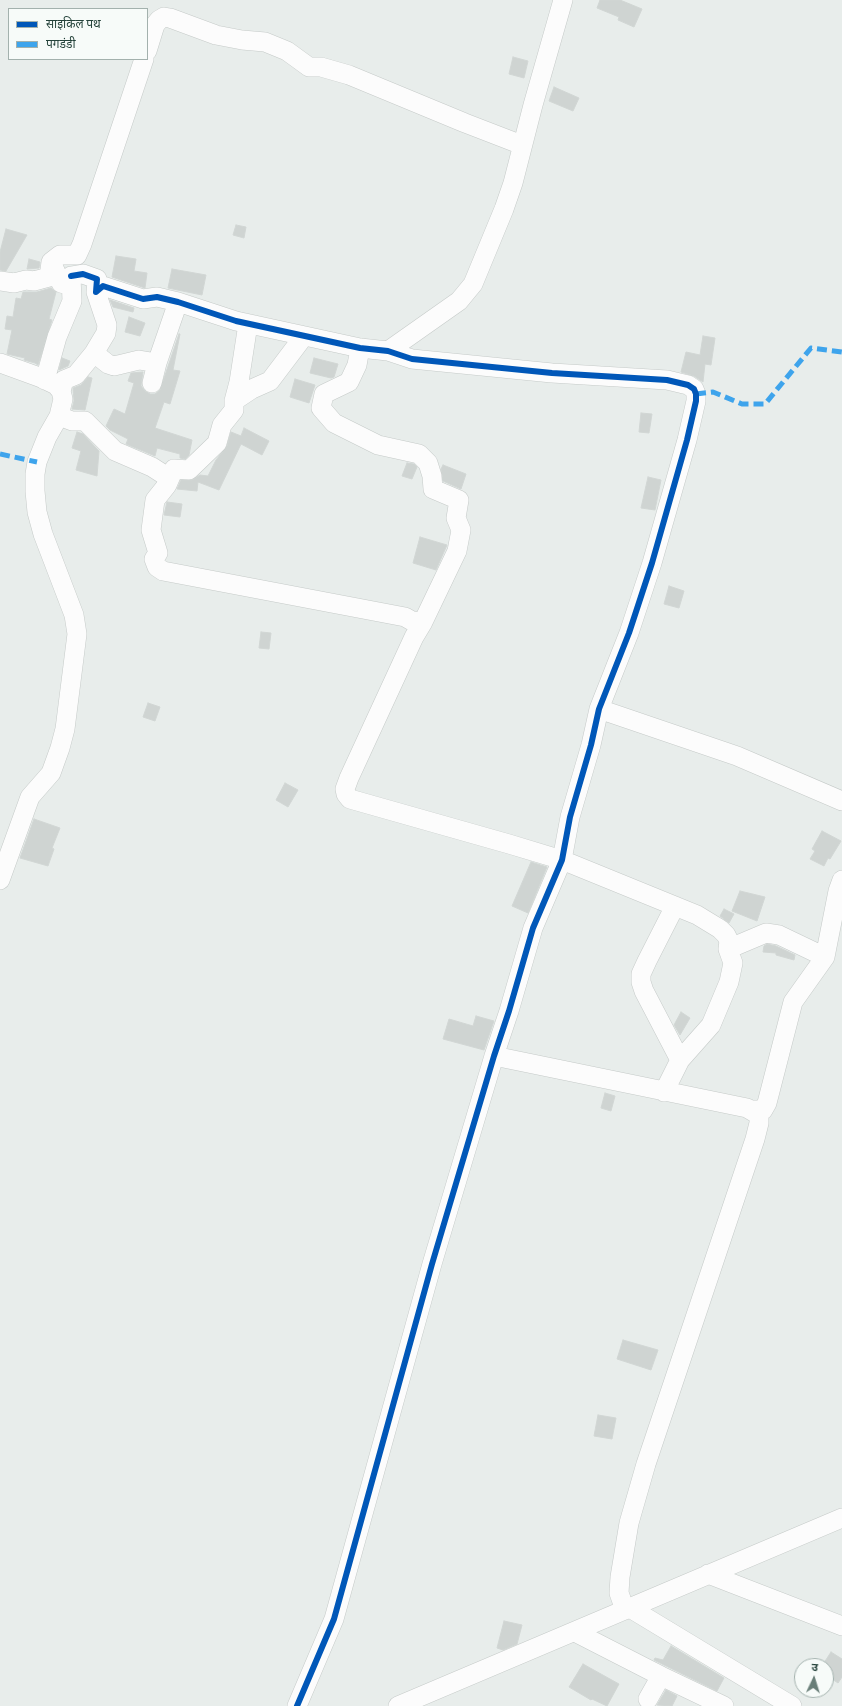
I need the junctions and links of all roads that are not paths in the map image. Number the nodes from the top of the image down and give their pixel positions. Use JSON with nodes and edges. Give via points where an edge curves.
{"nodes":[{"id":1,"x":563,"y":0,"type":"edge"},
{"id":2,"x":148,"y":48,"type":"edge"},
{"id":3,"x":144,"y":60,"type":"edge"},
{"id":4,"x":522,"y":145,"type":"junction"},
{"id":5,"x":51,"y":262,"type":"junction"},
{"id":6,"x":71,"y":276,"type":"junction"},
{"id":7,"x":0,"y":281,"type":"edge"},
{"id":8,"x":96,"y":292,"type":"junction"},
{"id":9,"x":178,"y":302,"type":"junction"},
{"id":10,"x":248,"y":324,"type":"junction"},
{"id":11,"x":304,"y":336,"type":"junction"},
{"id":12,"x":360,"y":348,"type":"junction"},
{"id":13,"x":94,"y":353,"type":"junction"},
{"id":14,"x":400,"y":355,"type":"junction"},
{"id":15,"x":0,"y":363,"type":"edge"},
{"id":16,"x":157,"y":363,"type":"junction"},
{"id":17,"x":45,"y":380,"type":"junction"},
{"id":18,"x":152,"y":383,"type":"dead end"},
{"id":19,"x":61,"y":391,"type":"junction"},
{"id":20,"x":234,"y":401,"type":"junction"},
{"id":21,"x":59,"y":416,"type":"junction"},
{"id":22,"x":168,"y":485,"type":"junction"},
{"id":23,"x":423,"y":622,"type":"junction"},
{"id":24,"x":599,"y":709,"type":"junction"},
{"id":25,"x":842,"y":802,"type":"edge"},
{"id":26,"x":562,"y":860,"type":"junction"},
{"id":27,"x":0,"y":880,"type":"edge"},
{"id":28,"x":842,"y":880,"type":"edge"},
{"id":29,"x":675,"y":906,"type":"junction"},
{"id":30,"x":728,"y":948,"type":"junction"},
{"id":31,"x":825,"y":957,"type":"junction"},
{"id":32,"x":494,"y":1056,"type":"junction"},
{"id":33,"x":680,"y":1060,"type":"junction"},
{"id":34,"x":664,"y":1092,"type":"junction"},
{"id":35,"x":751,"y":1110,"type":"junction"},
{"id":36,"x":842,"y":1518,"type":"edge"},
{"id":37,"x":708,"y":1574,"type":"junction"},
{"id":38,"x":624,"y":1604,"type":"junction"},
{"id":39,"x":842,"y":1626,"type":"edge"},
{"id":40,"x":575,"y":1632,"type":"junction"},
{"id":41,"x":661,"y":1676,"type":"junction"},
{"id":42,"x":648,"y":1700,"type":"dead end"},
{"id":43,"x":297,"y":1706,"type":"edge"},
{"id":44,"x":398,"y":1706,"type":"edge"},
{"id":45,"x":724,"y":1706,"type":"edge"},
{"id":46,"x":792,"y":1706,"type":"edge"}],
"edges":[{"from":1,"to":4,"type":"street"},
{"from":2,"to":4,"type":"street","via":[[155,25],[164,18],[216,35],[265,42],[287,51],[309,67],[350,76]]},
{"from":3,"to":5,"type":"street","via":[[82,244],[76,255],[60,255]]},
{"from":4,"to":14,"type":"street","via":[[504,209],[473,284],[459,301]]},
{"from":5,"to":6,"type":"street","via":[[61,283],[68,285]]},
{"from":5,"to":7,"type":"street","via":[[49,277],[14,283]]},
{"from":6,"to":8,"type":"street","via":[[84,274],[97,278]]},
{"from":6,"to":17,"type":"street","via":[[72,301],[57,337]]},
{"from":8,"to":9,"type":"street","via":[[103,286],[142,299],[157,297]]},
{"from":8,"to":13,"type":"street","via":[[107,325],[106,333]]},
{"from":9,"to":10,"type":"street"},
{"from":9,"to":16,"type":"street"},
{"from":10,"to":11,"type":"street"},
{"from":10,"to":20,"type":"street","via":[[240,382]]},
{"from":11,"to":12,"type":"street"},
{"from":11,"to":20,"type":"street","via":[[270,381]]},
{"from":12,"to":14,"type":"street"},
{"from":12,"to":23,"type":"street","via":[[357,365],[349,382],[324,394],[321,408],[334,423],[378,445],[419,454],[428,463],[433,489],[459,500],[456,518],[461,530],[457,551]]},
{"from":13,"to":16,"type":"street","via":[[114,366],[139,360]]},
{"from":13,"to":19,"type":"street","via":[[76,375],[64,380]]},
{"from":14,"to":24,"type":"street","via":[[552,373],[666,380],[681,382],[694,389],[696,401],[654,556],[629,633]]},
{"from":15,"to":17,"type":"street"},
{"from":16,"to":18,"type":"street"},
{"from":17,"to":19,"type":"street","via":[[56,385]]},
{"from":19,"to":21,"type":"street","via":[[63,399]]},
{"from":20,"to":22,"type":"street","via":[[234,410],[222,425],[217,443],[189,470],[174,469]]},
{"from":21,"to":22,"type":"street","via":[[72,421],[85,421],[115,451],[161,472],[166,476]]},
{"from":21,"to":27,"type":"street","via":[[41,449],[35,474],[35,491],[43,534],[74,615],[76,647],[60,748],[51,773],[30,797]]},
{"from":22,"to":23,"type":"street","via":[[155,500],[151,530],[157,567],[163,571],[405,616],[412,621]]},
{"from":23,"to":26,"type":"street","via":[[349,778],[346,794],[350,799],[360,803]]},
{"from":24,"to":25,"type":"street","via":[[737,756]]},
{"from":24,"to":26,"type":"street","via":[[570,818]]},
{"from":26,"to":29,"type":"street"},
{"from":26,"to":32,"type":"street","via":[[533,928]]},
{"from":28,"to":31,"type":"street"},
{"from":29,"to":30,"type":"street","via":[[720,929],[729,941]]},
{"from":29,"to":33,"type":"street","via":[[641,974],[641,982]]},
{"from":30,"to":31,"type":"street","via":[[766,933],[779,935]]},
{"from":30,"to":33,"type":"street","via":[[733,963],[729,982],[711,1025]]},
{"from":31,"to":35,"type":"street","via":[[793,1002],[767,1102],[763,1110]]},
{"from":32,"to":34,"type":"street"},
{"from":32,"to":43,"type":"street","via":[[432,1264],[334,1619]]},
{"from":33,"to":34,"type":"street"},
{"from":34,"to":35,"type":"street"},
{"from":35,"to":38,"type":"street","via":[[759,1115],[755,1139],[629,1522],[620,1577]]},
{"from":36,"to":37,"type":"street"},
{"from":37,"to":38,"type":"street"},
{"from":37,"to":39,"type":"street"},
{"from":38,"to":40,"type":"street"},
{"from":38,"to":46,"type":"street"},
{"from":40,"to":41,"type":"street"},
{"from":40,"to":44,"type":"street"},
{"from":41,"to":42,"type":"street"},
{"from":41,"to":45,"type":"street"}]}
